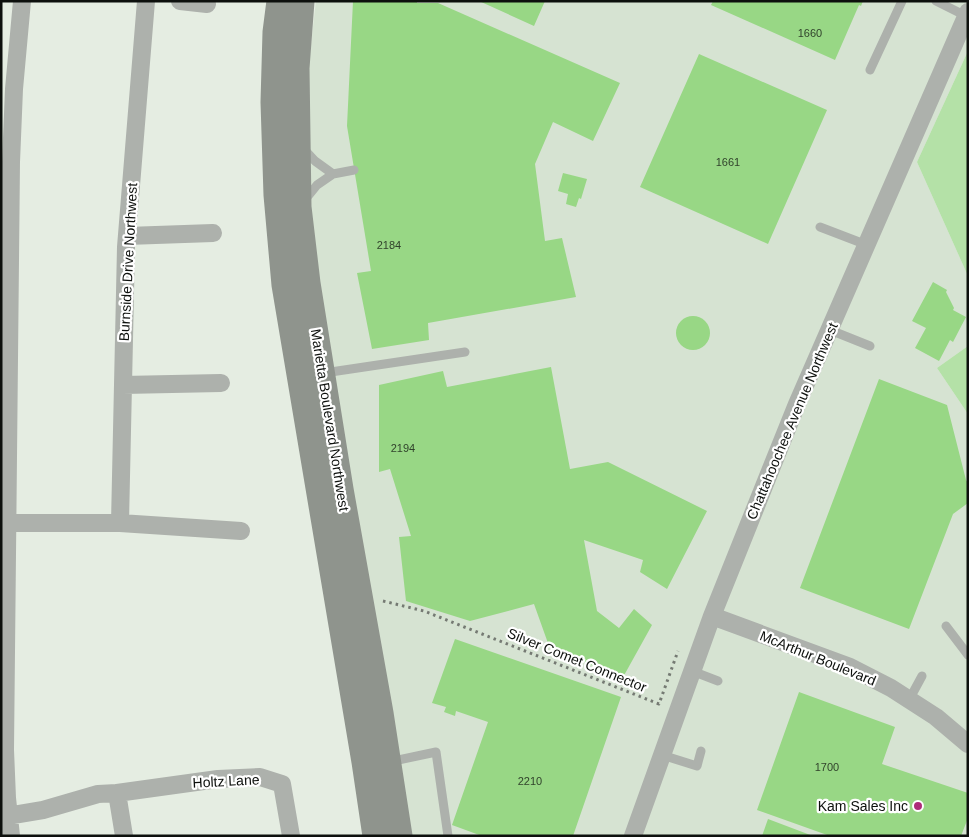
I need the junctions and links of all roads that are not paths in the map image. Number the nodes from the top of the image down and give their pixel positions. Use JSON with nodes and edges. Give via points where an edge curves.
{"nodes":[{"id":1,"x":22,"y":1,"type":"edge"},
{"id":2,"x":146,"y":1,"type":"edge"},
{"id":3,"x":180,"y":1,"type":"edge"},
{"id":4,"x":280,"y":1,"type":"edge"},
{"id":5,"x":302,"y":1,"type":"edge"},
{"id":6,"x":902,"y":1,"type":"edge"},
{"id":7,"x":936,"y":1,"type":"edge"},
{"id":8,"x":207,"y":4,"type":"dead end"},
{"id":9,"x":967,"y":14,"type":"edge"},
{"id":10,"x":870,"y":70,"type":"dead end"},
{"id":11,"x":7,"y":122,"type":"edge"},
{"id":12,"x":297,"y":143,"type":"junction"},
{"id":13,"x":354,"y":170,"type":"dead end"},
{"id":14,"x":333,"y":174,"type":"junction"},
{"id":15,"x":299,"y":207,"type":"junction"},
{"id":16,"x":820,"y":227,"type":"dead end"},
{"id":17,"x":213,"y":233,"type":"dead end"},
{"id":18,"x":127,"y":236,"type":"junction"},
{"id":19,"x":866,"y":246,"type":"junction"},
{"id":20,"x":5,"y":297,"type":"edge"},
{"id":21,"x":830,"y":330,"type":"junction"},
{"id":22,"x":870,"y":346,"type":"dead end"},
{"id":23,"x":465,"y":352,"type":"dead end"},
{"id":24,"x":5,"y":370,"type":"edge"},
{"id":25,"x":311,"y":374,"type":"junction"},
{"id":26,"x":221,"y":383,"type":"dead end"},
{"id":27,"x":123,"y":386,"type":"junction"},
{"id":28,"x":120,"y":522,"type":"junction"},
{"id":29,"x":4,"y":523,"type":"edge"},
{"id":30,"x":241,"y":530,"type":"dead end"},
{"id":31,"x":712,"y":616,"type":"junction"},
{"id":32,"x":946,"y":626,"type":"dead end"},
{"id":33,"x":968,"y":655,"type":"edge"},
{"id":34,"x":692,"y":671,"type":"junction"},
{"id":35,"x":922,"y":676,"type":"dead end"},
{"id":36,"x":718,"y":681,"type":"dead end"},
{"id":37,"x":909,"y":700,"type":"junction"},
{"id":38,"x":968,"y":744,"type":"edge"},
{"id":39,"x":701,"y":751,"type":"dead end"},
{"id":40,"x":662,"y":755,"type":"junction"},
{"id":41,"x":389,"y":763,"type":"junction"},
{"id":42,"x":117,"y":793,"type":"junction"},
{"id":43,"x":5,"y":817,"type":"edge"},
{"id":44,"x":11,"y":836,"type":"edge"},
{"id":45,"x":124,"y":836,"type":"edge"},
{"id":46,"x":291,"y":836,"type":"edge"},
{"id":47,"x":375,"y":836,"type":"edge"},
{"id":48,"x":400,"y":836,"type":"edge"},
{"id":49,"x":448,"y":836,"type":"edge"},
{"id":50,"x":633,"y":836,"type":"edge"}],
"edges":[{"from":1,"to":11,"type":"street","via":[[14,89]]},
{"from":2,"to":18,"type":"street","name":"Burnside Drive Northwest"},
{"from":3,"to":8,"type":"street"},
{"from":4,"to":25,"type":"main road","via":[[275,32],[273,102],[276,194],[284,285]]},
{"from":5,"to":12,"type":"main road","name":"Marietta Boulevard Northwest","via":[[297,68]]},
{"from":6,"to":10,"type":"lane"},
{"from":7,"to":9,"type":"lane"},
{"from":9,"to":19,"type":"street","name":"Chattahoochee Avenue Northwest"},
{"from":11,"to":20,"type":"street","via":[[11,162]]},
{"from":12,"to":14,"type":"lane"},
{"from":12,"to":15,"type":"main road","name":"Marietta Boulevard Northwest"},
{"from":13,"to":14,"type":"lane"},
{"from":14,"to":15,"type":"lane","via":[[317,185]]},
{"from":15,"to":25,"type":"main road","name":"Marietta Boulevard Northwest","via":[[308,283]]},
{"from":16,"to":19,"type":"lane"},
{"from":17,"to":18,"type":"street"},
{"from":18,"to":27,"type":"street","name":"Burnside Drive Northwest"},
{"from":19,"to":21,"type":"street","name":"Chattahoochee Avenue Northwest"},
{"from":20,"to":24,"type":"street"},
{"from":21,"to":22,"type":"lane"},
{"from":21,"to":31,"type":"street","name":"Chattahoochee Avenue Northwest"},
{"from":23,"to":25,"type":"lane"},
{"from":24,"to":29,"type":"street"},
{"from":25,"to":41,"type":"main road","name":"Marietta Boulevard Northwest","via":[[341,489]]},
{"from":25,"to":47,"type":"main road"},
{"from":26,"to":27,"type":"street"},
{"from":27,"to":28,"type":"street","name":"Burnside Drive Northwest"},
{"from":28,"to":29,"type":"street"},
{"from":28,"to":30,"type":"street"},
{"from":29,"to":43,"type":"street"},
{"from":31,"to":34,"type":"street","name":"Chattahoochee Avenue Northwest"},
{"from":31,"to":37,"type":"street","name":"McArthur Boulevard","via":[[850,667]]},
{"from":32,"to":33,"type":"lane"},
{"from":34,"to":36,"type":"lane"},
{"from":34,"to":40,"type":"street","name":"Chattahoochee Avenue Northwest"},
{"from":35,"to":37,"type":"lane"},
{"from":37,"to":38,"type":"street","name":"McArthur Boulevard","via":[[936,717]]},
{"from":39,"to":40,"type":"lane","via":[[696,766]]},
{"from":40,"to":50,"type":"street","name":"Chattahoochee Avenue Northwest"},
{"from":41,"to":48,"type":"main road","name":"Marietta Boulevard Northwest"},
{"from":41,"to":49,"type":"lane","via":[[436,752]]},
{"from":42,"to":43,"type":"street","name":"Holtz Lane","via":[[98,794],[44,810]]},
{"from":42,"to":45,"type":"street"},
{"from":42,"to":46,"type":"street","name":"Holtz Lane","via":[[218,779],[260,777],[282,784]]},
{"from":43,"to":44,"type":"street"}]}
